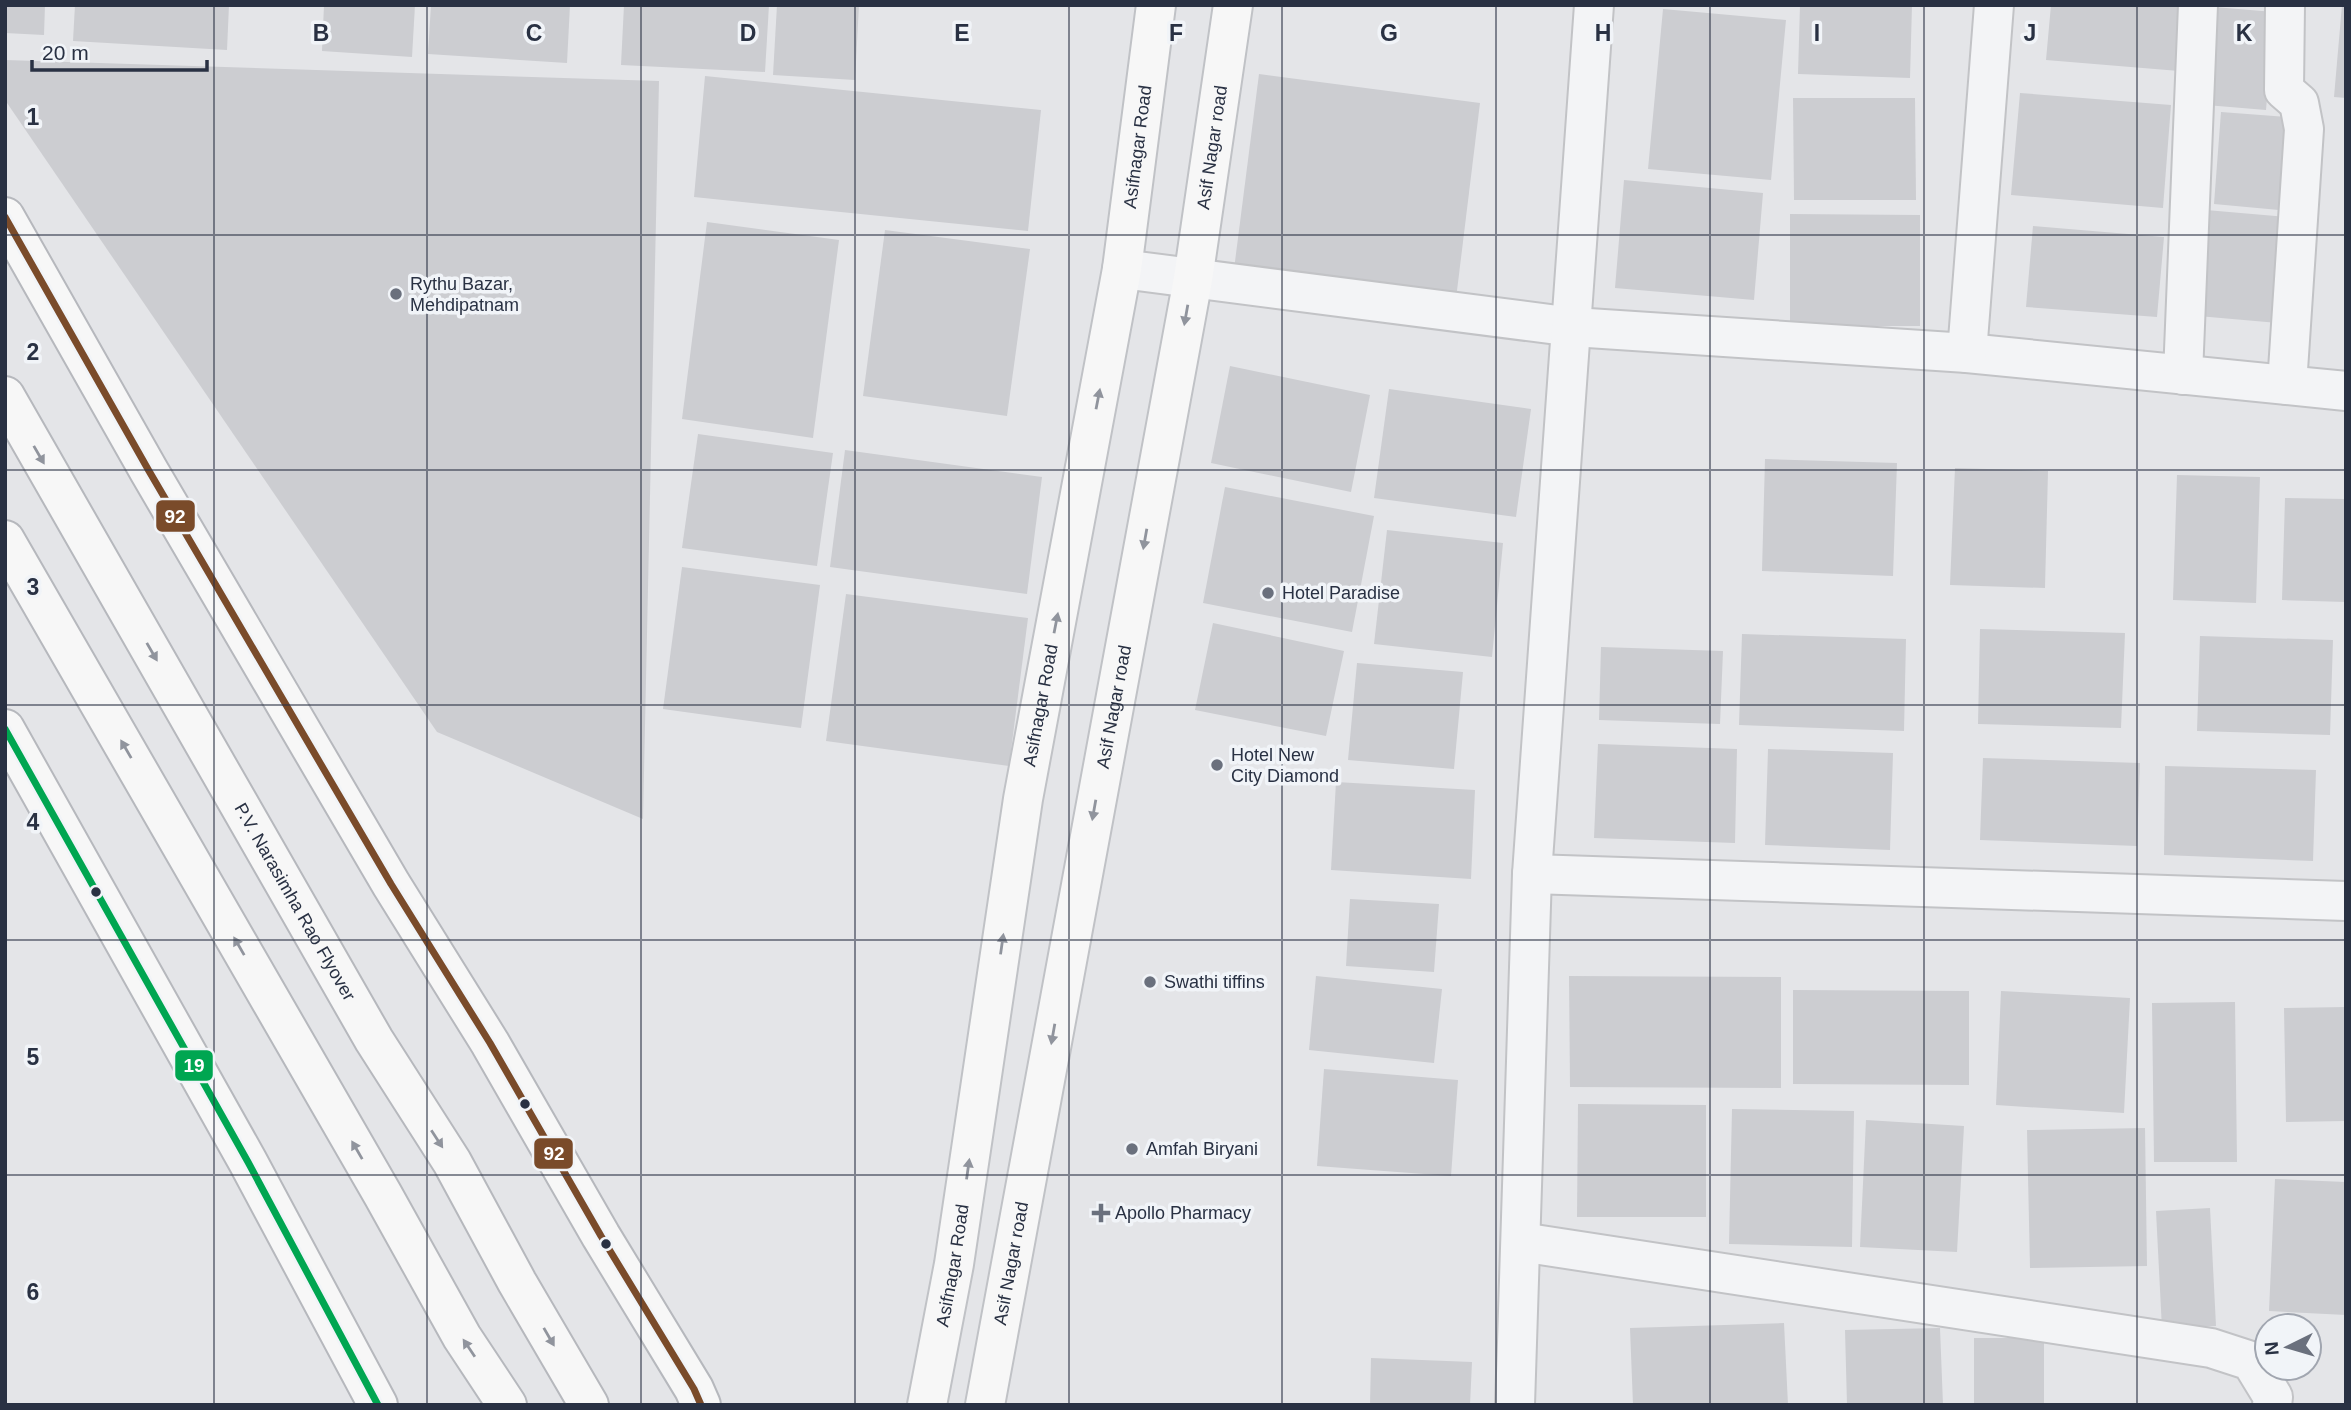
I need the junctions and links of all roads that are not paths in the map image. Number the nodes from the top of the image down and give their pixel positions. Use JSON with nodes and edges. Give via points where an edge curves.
{"nodes":[{"id":1,"x":1156,"y":5,"type":"edge"},
{"id":2,"x":1233,"y":5,"type":"edge"},
{"id":3,"x":1594,"y":5,"type":"edge"},
{"id":4,"x":1994,"y":5,"type":"edge"},
{"id":5,"x":2197,"y":5,"type":"edge"},
{"id":6,"x":2285,"y":5,"type":"edge"},
{"id":7,"x":5,"y":217,"type":"edge"},
{"id":8,"x":1122,"y":269,"type":"junction"},
{"id":9,"x":1192,"y":279,"type":"junction"},
{"id":10,"x":1573,"y":327,"type":"junction"},
{"id":11,"x":1967,"y":353,"type":"junction"},
{"id":12,"x":2183,"y":375,"type":"junction"},
{"id":13,"x":2287,"y":386,"type":"junction"},
{"id":14,"x":2346,"y":391,"type":"edge"},
{"id":15,"x":5,"y":396,"type":"edge"},
{"id":16,"x":5,"y":540,"type":"edge"},
{"id":17,"x":5,"y":729,"type":"edge"},
{"id":18,"x":1532,"y":874,"type":"junction"},
{"id":19,"x":2346,"y":901,"type":"edge"},
{"id":20,"x":1521,"y":1242,"type":"junction"},
{"id":21,"x":378,"y":1405,"type":"edge"},
{"id":22,"x":507,"y":1405,"type":"edge"},
{"id":23,"x":589,"y":1405,"type":"edge"},
{"id":24,"x":701,"y":1405,"type":"edge"},
{"id":25,"x":927,"y":1405,"type":"edge"},
{"id":26,"x":985,"y":1405,"type":"edge"},
{"id":27,"x":1515,"y":1405,"type":"edge"},
{"id":28,"x":2272,"y":1405,"type":"edge"}],
"edges":[{"from":1,"to":8,"type":"main road","name":"Asifnagar Road"},
{"from":2,"to":9,"type":"main road","name":"Asif Nagar road"},
{"from":3,"to":10,"type":"street"},
{"from":4,"to":11,"type":"street"},
{"from":5,"to":12,"type":"street"},
{"from":6,"to":13,"type":"street","via":[[2284,90],[2299,103],[2304,129]]},
{"from":7,"to":24,"type":"main road","via":[[176,518],[391,884],[491,1043]]},
{"from":8,"to":9,"type":"street"},
{"from":25,"to":8,"type":"main road","name":"Asifnagar Road","one_way":true,"via":[[954,1264],[1023,799]]},
{"from":9,"to":10,"type":"street"},
{"from":9,"to":26,"type":"main road","name":"Asif Nagar road","one_way":true},
{"from":10,"to":11,"type":"street"},
{"from":10,"to":18,"type":"street"},
{"from":11,"to":12,"type":"street"},
{"from":12,"to":13,"type":"street"},
{"from":13,"to":14,"type":"street"},
{"from":15,"to":23,"type":"main road","name":"P.V. Narasimha Rao Flyover","one_way":true},
{"from":22,"to":16,"type":"main road","one_way":true,"via":[[462,1337]]},
{"from":17,"to":21,"type":"main road","via":[[248,1162]]},
{"from":18,"to":19,"type":"street"},
{"from":18,"to":20,"type":"street"},
{"from":20,"to":27,"type":"street"},
{"from":20,"to":28,"type":"street","via":[[2211,1348],[2250,1361],[2273,1396]]}]}
